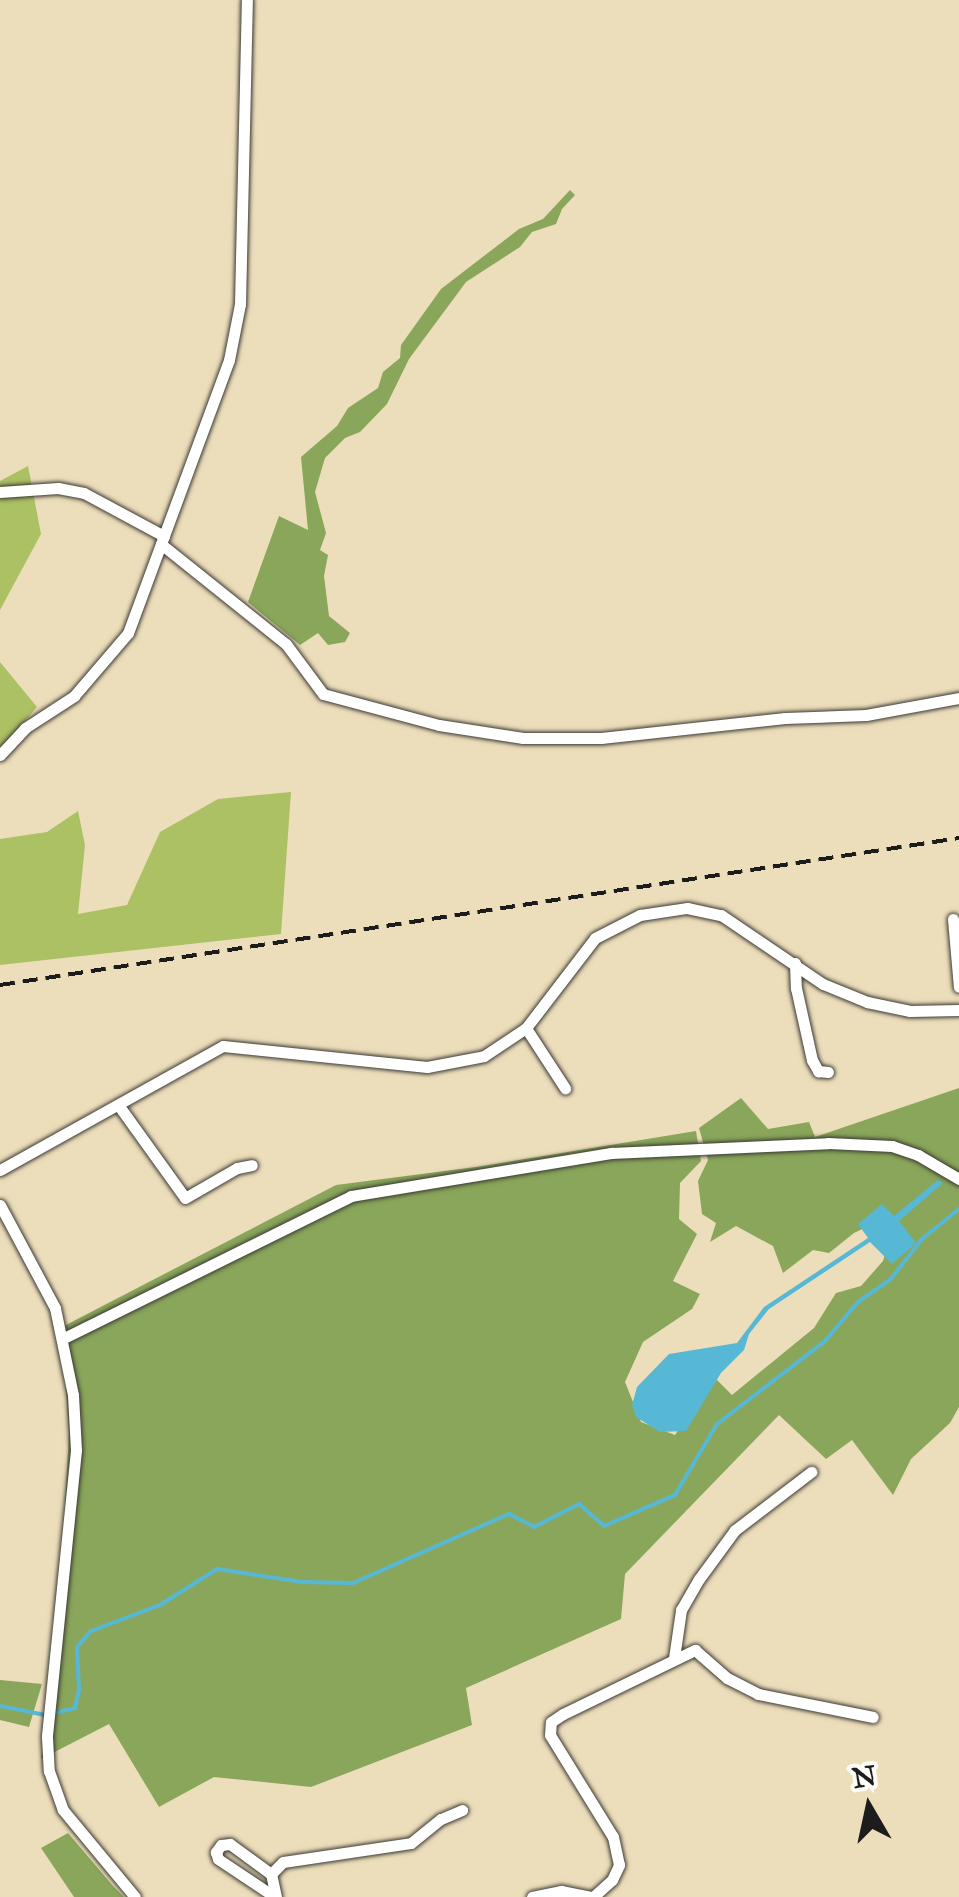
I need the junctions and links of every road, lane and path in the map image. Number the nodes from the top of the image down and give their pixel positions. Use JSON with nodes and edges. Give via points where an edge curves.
{"nodes":[{"id":1,"x":248,"y":0,"type":"edge"},
{"id":2,"x":0,"y":492,"type":"edge"},
{"id":3,"x":162,"y":540,"type":"junction"},
{"id":4,"x":959,"y":698,"type":"edge"},
{"id":5,"x":0,"y":755,"type":"edge"},
{"id":6,"x":953,"y":919,"type":"dead end"},
{"id":7,"x":796,"y":963,"type":"junction"},
{"id":8,"x":959,"y":987,"type":"edge"},
{"id":9,"x":959,"y":1010,"type":"edge"},
{"id":10,"x":526,"y":1028,"type":"junction"},
{"id":11,"x":828,"y":1072,"type":"dead end"},
{"id":12,"x":564,"y":1088,"type":"dead end"},
{"id":13,"x":119,"y":1106,"type":"junction"},
{"id":14,"x":252,"y":1165,"type":"dead end"},
{"id":15,"x":0,"y":1170,"type":"edge"},
{"id":16,"x":959,"y":1179,"type":"edge"},
{"id":17,"x":0,"y":1205,"type":"edge"},
{"id":18,"x":64,"y":1338,"type":"junction"},
{"id":19,"x":811,"y":1472,"type":"dead end"},
{"id":20,"x":674,"y":1658,"type":"junction"},
{"id":21,"x":873,"y":1717,"type":"dead end"},
{"id":22,"x":462,"y":1810,"type":"dead end"},
{"id":23,"x":271,"y":1874,"type":"junction"},
{"id":24,"x":135,"y":1897,"type":"edge"},
{"id":25,"x":276,"y":1897,"type":"edge"},
{"id":26,"x":532,"y":1897,"type":"edge"}],
"edges":[{"from":1,"to":3,"type":"street","via":[[240,304],[229,360]]},
{"from":2,"to":3,"type":"street","via":[[84,493]]},
{"from":3,"to":4,"type":"street","via":[[286,644],[324,694],[439,725],[523,738],[600,738],[866,714]]},
{"from":3,"to":5,"type":"street","via":[[128,633],[74,696],[25,728]]},
{"from":6,"to":8,"type":"street"},
{"from":7,"to":9,"type":"street","via":[[866,1002],[910,1011]]},
{"from":7,"to":10,"type":"street","via":[[720,915],[687,908],[640,915],[595,938]]},
{"from":7,"to":11,"type":"street","via":[[812,1060],[818,1071]]},
{"from":10,"to":12,"type":"street"},
{"from":10,"to":13,"type":"street","via":[[484,1056],[427,1067],[223,1046]]},
{"from":13,"to":14,"type":"street","via":[[185,1198]]},
{"from":13,"to":15,"type":"street"},
{"from":16,"to":18,"type":"street","via":[[892,1146],[828,1143],[611,1153],[350,1196]]},
{"from":17,"to":18,"type":"street"},
{"from":18,"to":24,"type":"street","via":[[76,1450],[49,1770],[63,1810]]},
{"from":19,"to":20,"type":"street","via":[[735,1530],[681,1610]]},
{"from":20,"to":21,"type":"street","via":[[695,1650],[758,1694]]},
{"from":20,"to":26,"type":"street","via":[[551,1722],[558,1752],[612,1837],[619,1865],[593,1896],[561,1891]]},
{"from":22,"to":23,"type":"street","via":[[411,1843],[293,1860]]},
{"from":23,"to":25,"type":"street"},
{"from":23,"to":25,"type":"street","via":[[230,1844],[216,1852]]}]}
